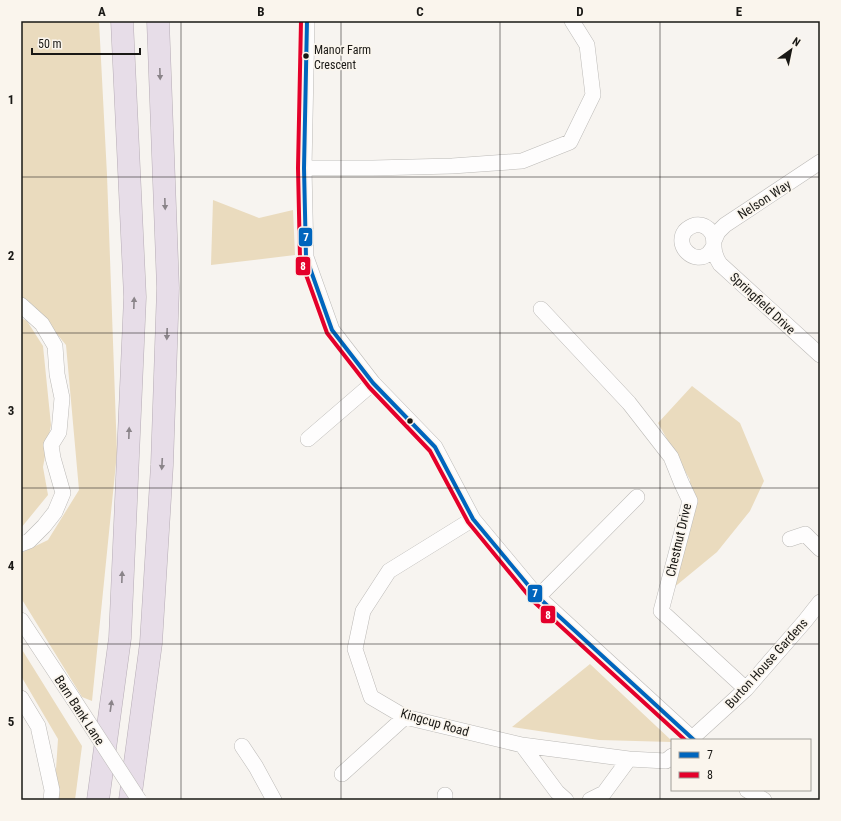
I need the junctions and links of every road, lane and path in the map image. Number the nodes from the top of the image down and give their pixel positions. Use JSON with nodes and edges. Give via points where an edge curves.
{"nodes":[{"id":1,"x":122,"y":21,"type":"edge"},
{"id":2,"x":158,"y":21,"type":"edge"},
{"id":3,"x":307,"y":21,"type":"edge"},
{"id":4,"x":572,"y":21,"type":"edge"},
{"id":5,"x":820,"y":162,"type":"edge"},
{"id":6,"x":304,"y":168,"type":"junction"},
{"id":7,"x":714,"y":244,"type":"joint"},
{"id":8,"x":21,"y":305,"type":"edge"},
{"id":9,"x":541,"y":309,"type":"dead end"},
{"id":10,"x":820,"y":356,"type":"edge"},
{"id":11,"x":374,"y":383,"type":"junction"},
{"id":12,"x":308,"y":439,"type":"dead end"},
{"id":13,"x":637,"y":497,"type":"dead end"},
{"id":14,"x":473,"y":519,"type":"junction"},
{"id":15,"x":790,"y":539,"type":"dead end"},
{"id":16,"x":21,"y":544,"type":"edge"},
{"id":17,"x":820,"y":549,"type":"edge"},
{"id":18,"x":538,"y":597,"type":"junction"},
{"id":19,"x":820,"y":602,"type":"edge"},
{"id":20,"x":21,"y":620,"type":"edge"},
{"id":21,"x":746,"y":689,"type":"junction"},
{"id":22,"x":21,"y":698,"type":"edge"},
{"id":23,"x":405,"y":717,"type":"junction"},
{"id":24,"x":692,"y":739,"type":"edge"},
{"id":25,"x":522,"y":744,"type":"junction"},
{"id":26,"x":242,"y":746,"type":"dead end"},
{"id":27,"x":671,"y":757,"type":"edge"},
{"id":28,"x":628,"y":759,"type":"junction"},
{"id":29,"x":342,"y":774,"type":"dead end"},
{"id":30,"x":749,"y":791,"type":"edge"},
{"id":31,"x":51,"y":800,"type":"edge"},
{"id":32,"x":98,"y":800,"type":"edge"},
{"id":33,"x":130,"y":800,"type":"edge"},
{"id":34,"x":139,"y":800,"type":"edge"},
{"id":35,"x":274,"y":800,"type":"edge"},
{"id":36,"x":566,"y":800,"type":"edge"},
{"id":37,"x":590,"y":800,"type":"edge"},
{"id":38,"x":764,"y":800,"type":"edge"}],
"edges":[{"from":32,"to":1,"type":"highway","one_way":true,"via":[[120,638],[134,297]]},
{"from":2,"to":33,"type":"highway","one_way":true,"via":[[168,288],[162,465],[151,643]]},
{"from":3,"to":6,"type":"street"},
{"from":4,"to":6,"type":"street","via":[[587,45],[593,95],[570,142],[522,161],[452,166]]},
{"from":5,"to":7,"type":"street","name":"Nelson Way","via":[[725,225],[718,232]]},
{"from":6,"to":11,"type":"street","via":[[306,257],[332,330]]},
{"from":7,"to":10,"type":"street","name":"Springfield Drive","via":[[715,256],[720,264]]},
{"from":8,"to":16,"type":"street","via":[[42,324],[55,346],[62,398],[59,432],[51,444],[63,493],[55,512],[44,526]]},
{"from":9,"to":21,"type":"street","name":"Chestnut Drive","via":[[629,403],[671,457],[690,501],[661,611]]},
{"from":11,"to":12,"type":"street"},
{"from":11,"to":14,"type":"street","via":[[435,447]]},
{"from":13,"to":18,"type":"street"},
{"from":14,"to":18,"type":"street"},
{"from":14,"to":23,"type":"street","name":"Kingcup Road","via":[[389,571],[363,612],[355,649],[371,697]]},
{"from":15,"to":17,"type":"street","via":[[805,534]]},
{"from":18,"to":24,"type":"street"},
{"from":19,"to":21,"type":"street","name":"Burton House Gardens"},
{"from":20,"to":34,"type":"street","name":"Barn Bank Lane","bridge":true},
{"from":21,"to":24,"type":"street","name":"Burton House Gardens"},
{"from":22,"to":31,"type":"street","via":[[38,726],[52,790]]},
{"from":23,"to":25,"type":"street","name":"Kingcup Road"},
{"from":23,"to":29,"type":"street"},
{"from":25,"to":28,"type":"street","name":"Kingcup Road"},
{"from":25,"to":36,"type":"street","via":[[557,792]]},
{"from":26,"to":35,"type":"street"},
{"from":27,"to":28,"type":"street","name":"Kingcup Road","via":[[666,761]]},
{"from":28,"to":37,"type":"street","via":[[604,793]]},
{"from":30,"to":38,"type":"street"}]}
